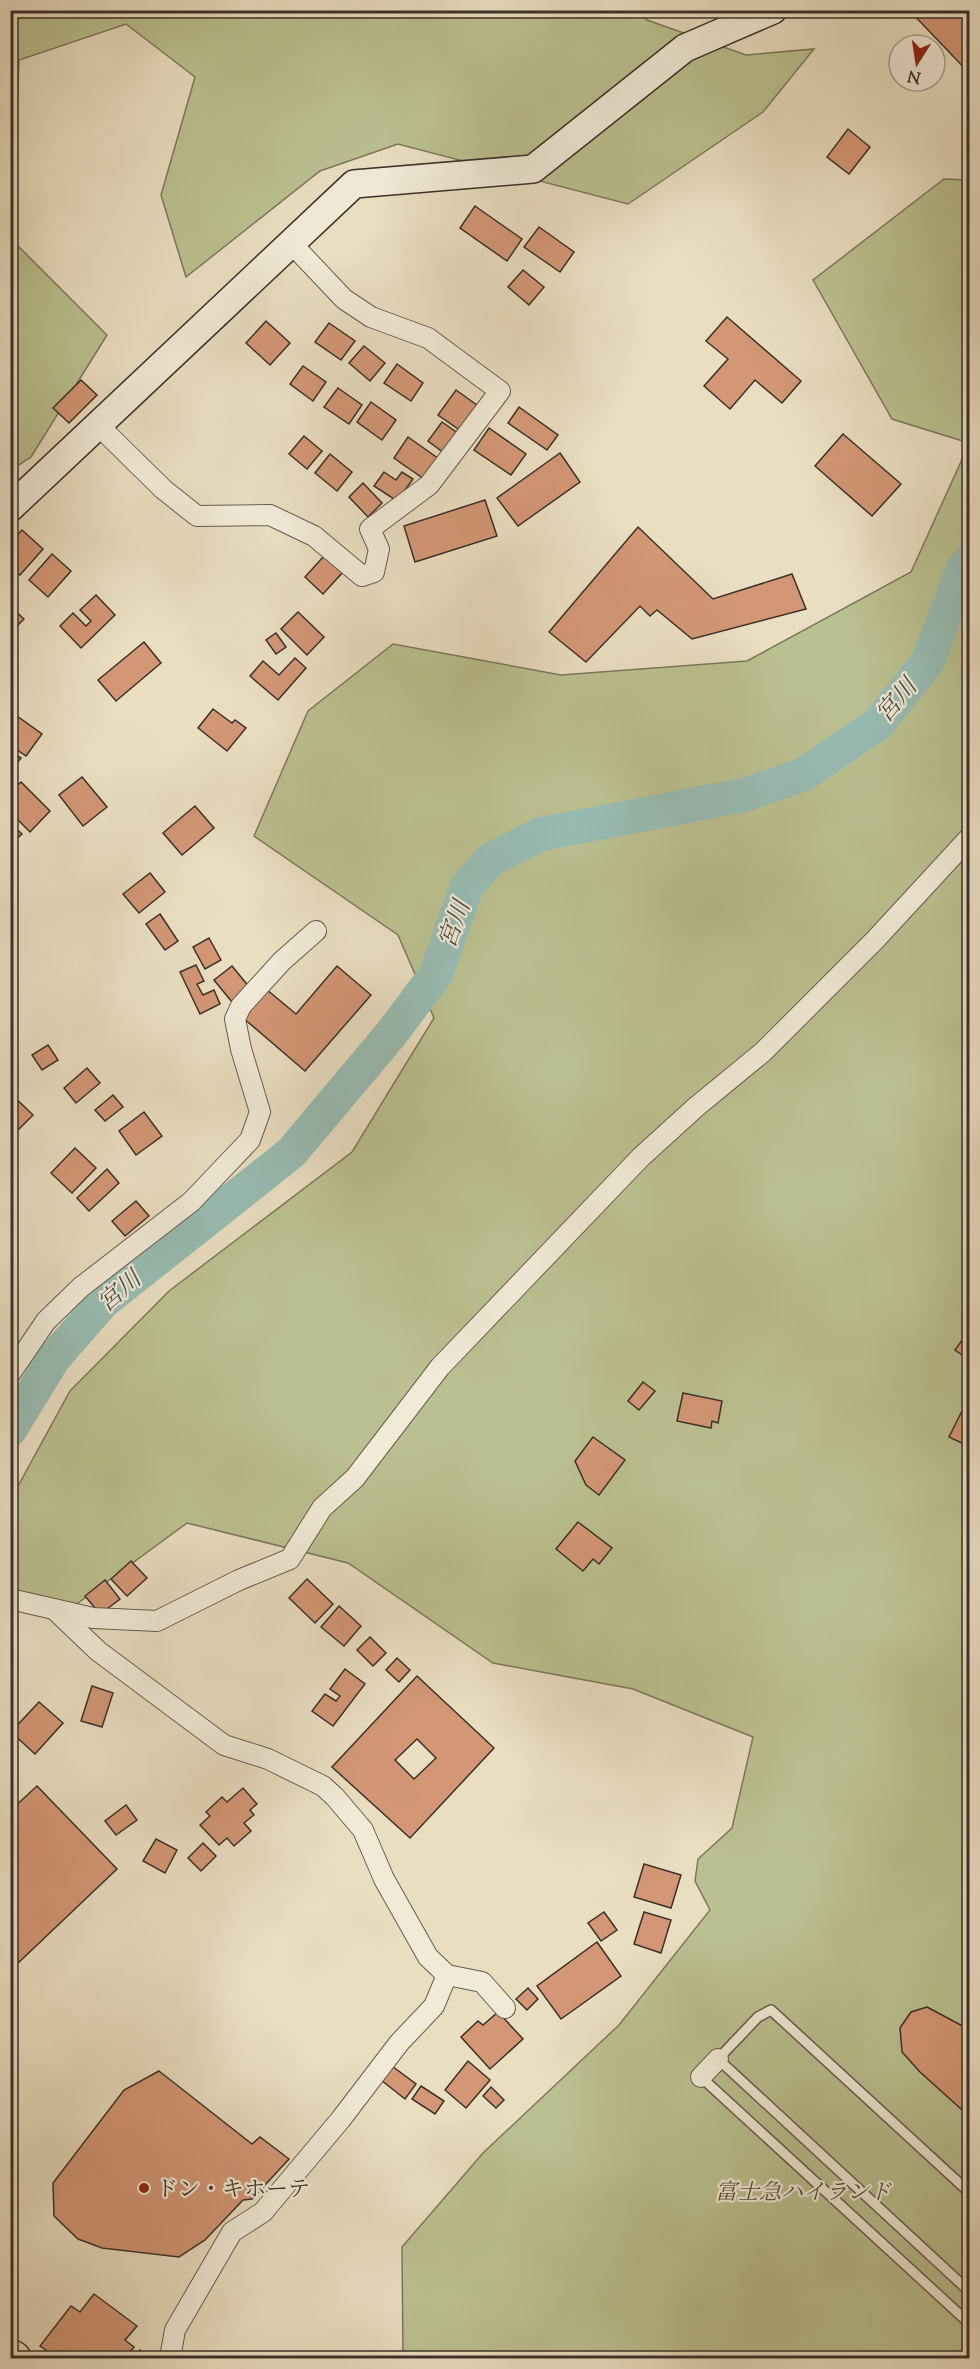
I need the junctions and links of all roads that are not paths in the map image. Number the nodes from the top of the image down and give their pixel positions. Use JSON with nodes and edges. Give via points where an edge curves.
{"nodes":[{"id":1,"x":773,"y":10,"type":"edge"},
{"id":2,"x":291,"y":243,"type":"junction"},
{"id":3,"x":98,"y":425,"type":"junction"},
{"id":4,"x":10,"y":507,"type":"edge"},
{"id":5,"x":969,"y":837,"type":"edge"},
{"id":6,"x":316,"y":931,"type":"dead end"},
{"id":7,"x":10,"y":1374,"type":"edge"},
{"id":8,"x":10,"y":1599,"type":"edge"},
{"id":9,"x":54,"y":1609,"type":"junction"},
{"id":10,"x":447,"y":1975,"type":"junction"},
{"id":11,"x":505,"y":2008,"type":"dead end"},
{"id":12,"x":718,"y":2059,"type":"junction"},
{"id":13,"x":701,"y":2077,"type":"joint"},
{"id":14,"x":969,"y":2193,"type":"edge"},
{"id":15,"x":969,"y":2292,"type":"edge"},
{"id":16,"x":969,"y":2324,"type":"edge"},
{"id":17,"x":969,"y":2353,"type":"edge"},
{"id":18,"x":170,"y":2358,"type":"edge"},
{"id":19,"x":957,"y":2358,"type":"edge"}],
"edges":[{"from":1,"to":2,"type":"street","via":[[685,48],[533,169],[354,184]]},
{"from":2,"to":3,"type":"street"},
{"from":2,"to":3,"type":"street","via":[[344,299],[371,317],[428,338],[500,391],[429,485],[370,529],[379,549],[374,572],[362,576],[314,536],[270,515],[197,516],[163,489]]},
{"from":3,"to":4,"type":"street"},
{"from":5,"to":9,"type":"street","via":[[875,940],[763,1052],[641,1157],[440,1367],[355,1478],[322,1508],[290,1558],[157,1621],[93,1618]]},
{"from":6,"to":7,"type":"street","via":[[248,998],[235,1019],[261,1112],[250,1140],[191,1202],[67,1300],[46,1321]]},
{"from":8,"to":9,"type":"street"},
{"from":9,"to":10,"type":"street","via":[[98,1651],[224,1744],[268,1759],[323,1786],[335,1797],[363,1830],[384,1878],[428,1957]]},
{"from":10,"to":11,"type":"street","via":[[482,1983]]},
{"from":10,"to":18,"type":"street","via":[[434,2006],[399,2043],[263,2212],[232,2232],[175,2330]]},
{"from":12,"to":13,"type":"street"},
{"from":12,"to":14,"type":"lane","via":[[758,2017],[771,2010]]},
{"from":12,"to":15,"type":"lane"},
{"from":13,"to":16,"type":"lane"},
{"from":17,"to":19,"type":"lane"}]}
